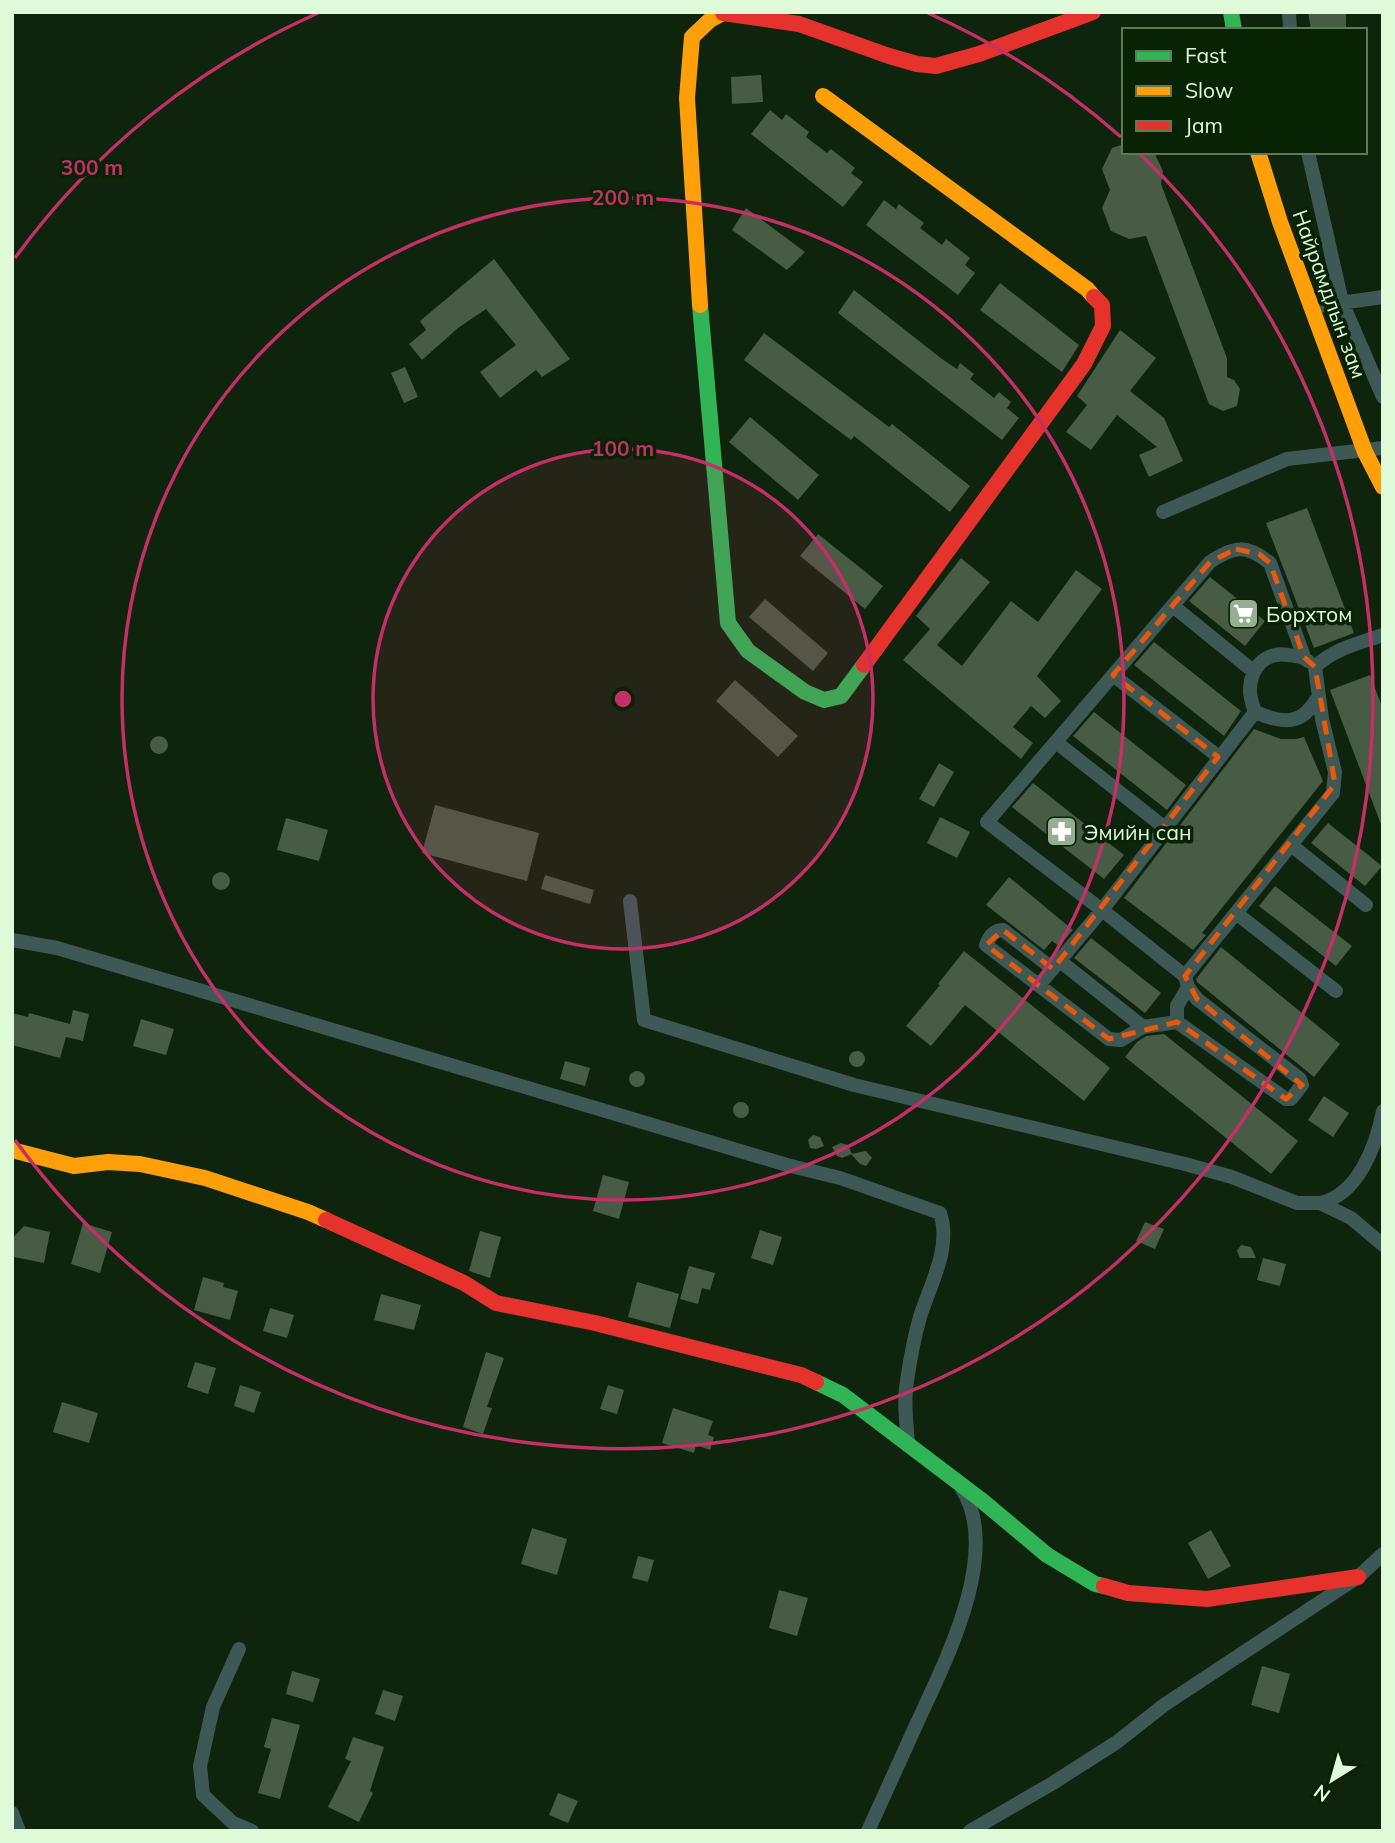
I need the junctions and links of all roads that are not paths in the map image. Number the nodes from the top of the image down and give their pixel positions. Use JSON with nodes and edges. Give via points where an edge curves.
{"nodes":[{"id":1,"x":1093,"y":12,"type":"edge"},
{"id":2,"x":823,"y":96,"type":"dead end"},
{"id":3,"x":1259,"y":154,"type":"edge"},
{"id":4,"x":1308,"y":154,"type":"edge"},
{"id":5,"x":1383,"y":297,"type":"edge"},
{"id":6,"x":1342,"y":302,"type":"junction"},
{"id":7,"x":1312,"y":307,"type":"junction"},
{"id":8,"x":1383,"y":397,"type":"edge"},
{"id":9,"x":1383,"y":448,"type":"edge"},
{"id":10,"x":1365,"y":452,"type":"junction"},
{"id":11,"x":1383,"y":486,"type":"edge"},
{"id":12,"x":1163,"y":512,"type":"dead end"},
{"id":13,"x":1172,"y":606,"type":"junction"},
{"id":14,"x":1383,"y":635,"type":"edge"},
{"id":15,"x":1309,"y":662,"type":"junction"},
{"id":16,"x":1254,"y":671,"type":"junction"},
{"id":17,"x":1113,"y":675,"type":"junction"},
{"id":18,"x":1318,"y":697,"type":"junction"},
{"id":19,"x":1255,"y":712,"type":"junction"},
{"id":20,"x":1056,"y":741,"type":"junction"},
{"id":21,"x":1219,"y":757,"type":"junction"},
{"id":22,"x":1165,"y":828,"type":"junction"},
{"id":23,"x":1291,"y":845,"type":"junction"},
{"id":24,"x":630,"y":901,"type":"dead end"},
{"id":25,"x":1366,"y":905,"type":"dead end"},
{"id":26,"x":1102,"y":910,"type":"junction"},
{"id":27,"x":1236,"y":913,"type":"junction"},
{"id":28,"x":12,"y":940,"type":"edge"},
{"id":29,"x":1056,"y":965,"type":"junction"},
{"id":30,"x":1186,"y":981,"type":"junction"},
{"id":31,"x":1039,"y":985,"type":"junction"},
{"id":32,"x":1336,"y":991,"type":"dead end"},
{"id":33,"x":1177,"y":1022,"type":"junction"},
{"id":34,"x":1143,"y":1027,"type":"junction"},
{"id":35,"x":1383,"y":1111,"type":"edge"},
{"id":36,"x":12,"y":1150,"type":"edge"},
{"id":37,"x":1320,"y":1203,"type":"junction"},
{"id":38,"x":1383,"y":1245,"type":"edge"},
{"id":39,"x":908,"y":1446,"type":"junction"},
{"id":40,"x":957,"y":1482,"type":"junction"},
{"id":41,"x":1383,"y":1554,"type":"edge"},
{"id":42,"x":1358,"y":1577,"type":"junction"},
{"id":43,"x":239,"y":1648,"type":"dead end"},
{"id":44,"x":12,"y":1812,"type":"edge"},
{"id":45,"x":19,"y":1831,"type":"edge"},
{"id":46,"x":251,"y":1831,"type":"edge"},
{"id":47,"x":868,"y":1831,"type":"edge"},
{"id":48,"x":970,"y":1831,"type":"edge"}],
"edges":[{"from":1,"to":2,"type":"street","via":[[936,66],[889,56],[799,24],[723,13],[692,37],[687,97],[702,339],[728,623],[748,651],[824,701],[841,696],[1084,364],[1103,326],[1102,305],[1087,289]]},
{"from":3,"to":7,"type":"street","name":"Найрамдлын зам"},
{"from":4,"to":6,"type":"street"},
{"from":5,"to":6,"type":"street"},
{"from":6,"to":7,"type":"street"},
{"from":6,"to":8,"type":"street"},
{"from":7,"to":10,"type":"street","name":"Найрамдлын зам"},
{"from":9,"to":10,"type":"street"},
{"from":10,"to":11,"type":"street","name":"Найрамдлын зам"},
{"from":10,"to":12,"type":"street","via":[[1287,460]]},
{"from":13,"to":15,"type":"street","via":[[1224,552],[1246,549],[1259,554],[1270,563]]},
{"from":13,"to":16,"type":"street"},
{"from":13,"to":17,"type":"street"},
{"from":14,"to":15,"type":"street"},
{"from":15,"to":16,"type":"street","via":[[1278,653],[1266,657]]},
{"from":15,"to":18,"type":"street"},
{"from":16,"to":19,"type":"street","via":[[1250,693]]},
{"from":17,"to":20,"type":"street"},
{"from":17,"to":21,"type":"street"},
{"from":18,"to":19,"type":"street","via":[[1295,719],[1273,720]]},
{"from":18,"to":23,"type":"street","via":[[1335,784],[1331,796]]},
{"from":19,"to":21,"type":"street"},
{"from":20,"to":22,"type":"street"},
{"from":20,"to":26,"type":"street","via":[[987,821]]},
{"from":21,"to":22,"type":"street"},
{"from":22,"to":26,"type":"street"},
{"from":23,"to":25,"type":"street"},
{"from":23,"to":27,"type":"street"},
{"from":24,"to":37,"type":"street","via":[[644,1020],[854,1085],[1197,1167],[1297,1203]]},
{"from":26,"to":29,"type":"street"},
{"from":26,"to":30,"type":"street"},
{"from":27,"to":30,"type":"street"},
{"from":27,"to":32,"type":"street"},
{"from":28,"to":39,"type":"street","via":[[57,948],[840,1178],[940,1213],[944,1226],[938,1267],[920,1319],[906,1384]]},
{"from":29,"to":31,"type":"street"},
{"from":29,"to":31,"type":"street","via":[[1003,930],[989,938],[986,945]]},
{"from":29,"to":34,"type":"street"},
{"from":30,"to":33,"type":"street"},
{"from":30,"to":33,"type":"street","via":[[1198,999],[1302,1085],[1286,1099]]},
{"from":31,"to":34,"type":"street","via":[[1109,1039],[1121,1040]]},
{"from":33,"to":34,"type":"street"},
{"from":35,"to":37,"type":"street","via":[[1367,1161],[1333,1200]]},
{"from":36,"to":39,"type":"street","via":[[74,1166],[140,1164],[205,1178],[308,1212],[464,1283],[496,1303],[595,1323],[801,1376],[843,1395]]},
{"from":37,"to":38,"type":"street","via":[[1351,1217]]},
{"from":39,"to":40,"type":"street"},
{"from":40,"to":42,"type":"street","via":[[1047,1555],[1095,1584],[1128,1593],[1207,1599]]},
{"from":40,"to":47,"type":"street","via":[[969,1500],[975,1523],[974,1567],[959,1632]]},
{"from":41,"to":42,"type":"street"},
{"from":42,"to":48,"type":"street","via":[[1164,1705],[1117,1742]]},
{"from":43,"to":46,"type":"street","via":[[213,1707],[201,1766],[203,1795],[233,1823]]},
{"from":44,"to":45,"type":"street"}]}
